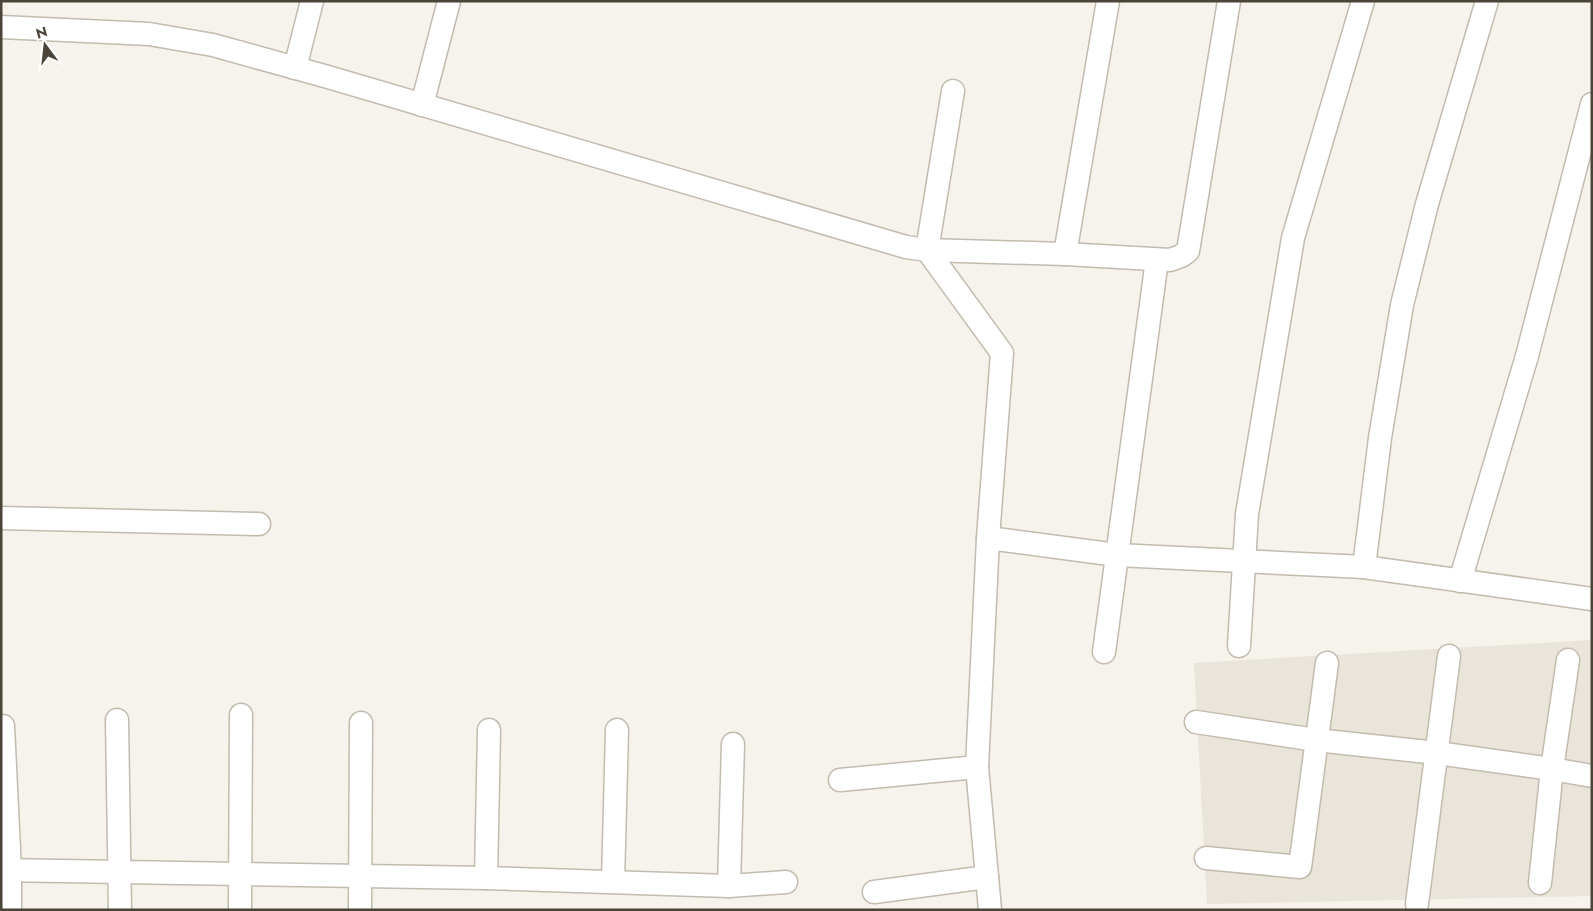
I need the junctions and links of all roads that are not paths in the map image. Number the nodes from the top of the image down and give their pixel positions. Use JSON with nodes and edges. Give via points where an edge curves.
{"nodes":[{"id":1,"x":312,"y":1,"type":"edge"},
{"id":2,"x":449,"y":1,"type":"edge"},
{"id":3,"x":1108,"y":1,"type":"edge"},
{"id":4,"x":1229,"y":1,"type":"edge"},
{"id":5,"x":1363,"y":1,"type":"edge"},
{"id":6,"x":1487,"y":1,"type":"edge"},
{"id":7,"x":1,"y":26,"type":"edge"},
{"id":8,"x":294,"y":68,"type":"junction"},
{"id":9,"x":953,"y":91,"type":"dead end"},
{"id":10,"x":1592,"y":104,"type":"edge"},
{"id":11,"x":422,"y":105,"type":"junction"},
{"id":12,"x":927,"y":250,"type":"junction"},
{"id":13,"x":1065,"y":254,"type":"junction"},
{"id":14,"x":1157,"y":260,"type":"junction"},
{"id":15,"x":1,"y":518,"type":"edge"},
{"id":16,"x":259,"y":524,"type":"dead end"},
{"id":17,"x":988,"y":538,"type":"junction"},
{"id":18,"x":1117,"y":555,"type":"junction"},
{"id":19,"x":1245,"y":561,"type":"junction"},
{"id":20,"x":1364,"y":567,"type":"junction"},
{"id":21,"x":1460,"y":581,"type":"junction"},
{"id":22,"x":1592,"y":600,"type":"edge"},
{"id":23,"x":1239,"y":646,"type":"dead end"},
{"id":24,"x":1104,"y":652,"type":"dead end"},
{"id":25,"x":1449,"y":656,"type":"dead end"},
{"id":26,"x":1568,"y":660,"type":"dead end"},
{"id":27,"x":1327,"y":663,"type":"dead end"},
{"id":28,"x":241,"y":715,"type":"dead end"},
{"id":29,"x":117,"y":720,"type":"dead end"},
{"id":30,"x":1196,"y":722,"type":"dead end"},
{"id":31,"x":361,"y":723,"type":"dead end"},
{"id":32,"x":3,"y":726,"type":"dead end"},
{"id":33,"x":489,"y":730,"type":"dead end"},
{"id":34,"x":616,"y":730,"type":"dead end"},
{"id":35,"x":1316,"y":740,"type":"junction"},
{"id":36,"x":733,"y":744,"type":"dead end"},
{"id":37,"x":1437,"y":753,"type":"junction"},
{"id":38,"x":977,"y":767,"type":"junction"},
{"id":39,"x":1552,"y":769,"type":"junction"},
{"id":40,"x":1592,"y":776,"type":"edge"},
{"id":41,"x":840,"y":780,"type":"dead end"},
{"id":42,"x":1206,"y":858,"type":"dead end"},
{"id":43,"x":6,"y":870,"type":"edge"},
{"id":44,"x":120,"y":872,"type":"junction"},
{"id":45,"x":240,"y":874,"type":"junction"},
{"id":46,"x":361,"y":876,"type":"junction"},
{"id":47,"x":987,"y":877,"type":"junction"},
{"id":48,"x":486,"y":878,"type":"junction"},
{"id":49,"x":613,"y":882,"type":"junction"},
{"id":50,"x":786,"y":882,"type":"dead end"},
{"id":51,"x":1540,"y":883,"type":"dead end"},
{"id":52,"x":730,"y":886,"type":"junction"},
{"id":53,"x":874,"y":892,"type":"dead end"},
{"id":54,"x":1417,"y":904,"type":"dead end"},
{"id":55,"x":10,"y":910,"type":"edge"},
{"id":56,"x":120,"y":910,"type":"edge"},
{"id":57,"x":240,"y":910,"type":"edge"},
{"id":58,"x":360,"y":910,"type":"edge"},
{"id":59,"x":990,"y":910,"type":"edge"}],
"edges":[{"from":1,"to":8,"type":"street"},
{"from":2,"to":11,"type":"street"},
{"from":3,"to":13,"type":"street"},
{"from":4,"to":14,"type":"street","via":[[1188,251],[1170,260]]},
{"from":5,"to":19,"type":"street","via":[[1293,238],[1247,514]]},
{"from":6,"to":20,"type":"street","via":[[1427,204],[1402,305],[1380,438]]},
{"from":7,"to":8,"type":"street","via":[[149,34],[213,45]]},
{"from":8,"to":11,"type":"street"},
{"from":9,"to":12,"type":"street"},
{"from":10,"to":21,"type":"street","via":[[1527,356]]},
{"from":11,"to":12,"type":"street","via":[[906,247]]},
{"from":12,"to":13,"type":"street"},
{"from":12,"to":17,"type":"street","via":[[1002,353]]},
{"from":13,"to":14,"type":"street"},
{"from":14,"to":18,"type":"street"},
{"from":15,"to":16,"type":"street"},
{"from":17,"to":18,"type":"street"},
{"from":17,"to":38,"type":"street"},
{"from":18,"to":19,"type":"street"},
{"from":18,"to":24,"type":"street"},
{"from":19,"to":20,"type":"street"},
{"from":19,"to":23,"type":"street"},
{"from":20,"to":21,"type":"street"},
{"from":21,"to":22,"type":"street"},
{"from":25,"to":37,"type":"street"},
{"from":26,"to":39,"type":"street"},
{"from":27,"to":35,"type":"street"},
{"from":28,"to":45,"type":"street"},
{"from":29,"to":44,"type":"street"},
{"from":30,"to":35,"type":"street"},
{"from":31,"to":46,"type":"street"},
{"from":32,"to":43,"type":"street"},
{"from":33,"to":48,"type":"street"},
{"from":34,"to":49,"type":"street"},
{"from":35,"to":37,"type":"street"},
{"from":35,"to":42,"type":"street","via":[[1300,867]]},
{"from":36,"to":52,"type":"street"},
{"from":37,"to":39,"type":"street"},
{"from":37,"to":54,"type":"street"},
{"from":38,"to":41,"type":"street"},
{"from":38,"to":47,"type":"street"},
{"from":39,"to":40,"type":"street"},
{"from":39,"to":51,"type":"street"},
{"from":43,"to":44,"type":"street"},
{"from":43,"to":55,"type":"street"},
{"from":44,"to":45,"type":"street"},
{"from":44,"to":56,"type":"street"},
{"from":45,"to":46,"type":"street"},
{"from":45,"to":57,"type":"street"},
{"from":46,"to":48,"type":"street"},
{"from":46,"to":58,"type":"street"},
{"from":47,"to":53,"type":"street"},
{"from":47,"to":59,"type":"street"},
{"from":48,"to":49,"type":"street"},
{"from":49,"to":52,"type":"street"},
{"from":50,"to":52,"type":"street"}]}
